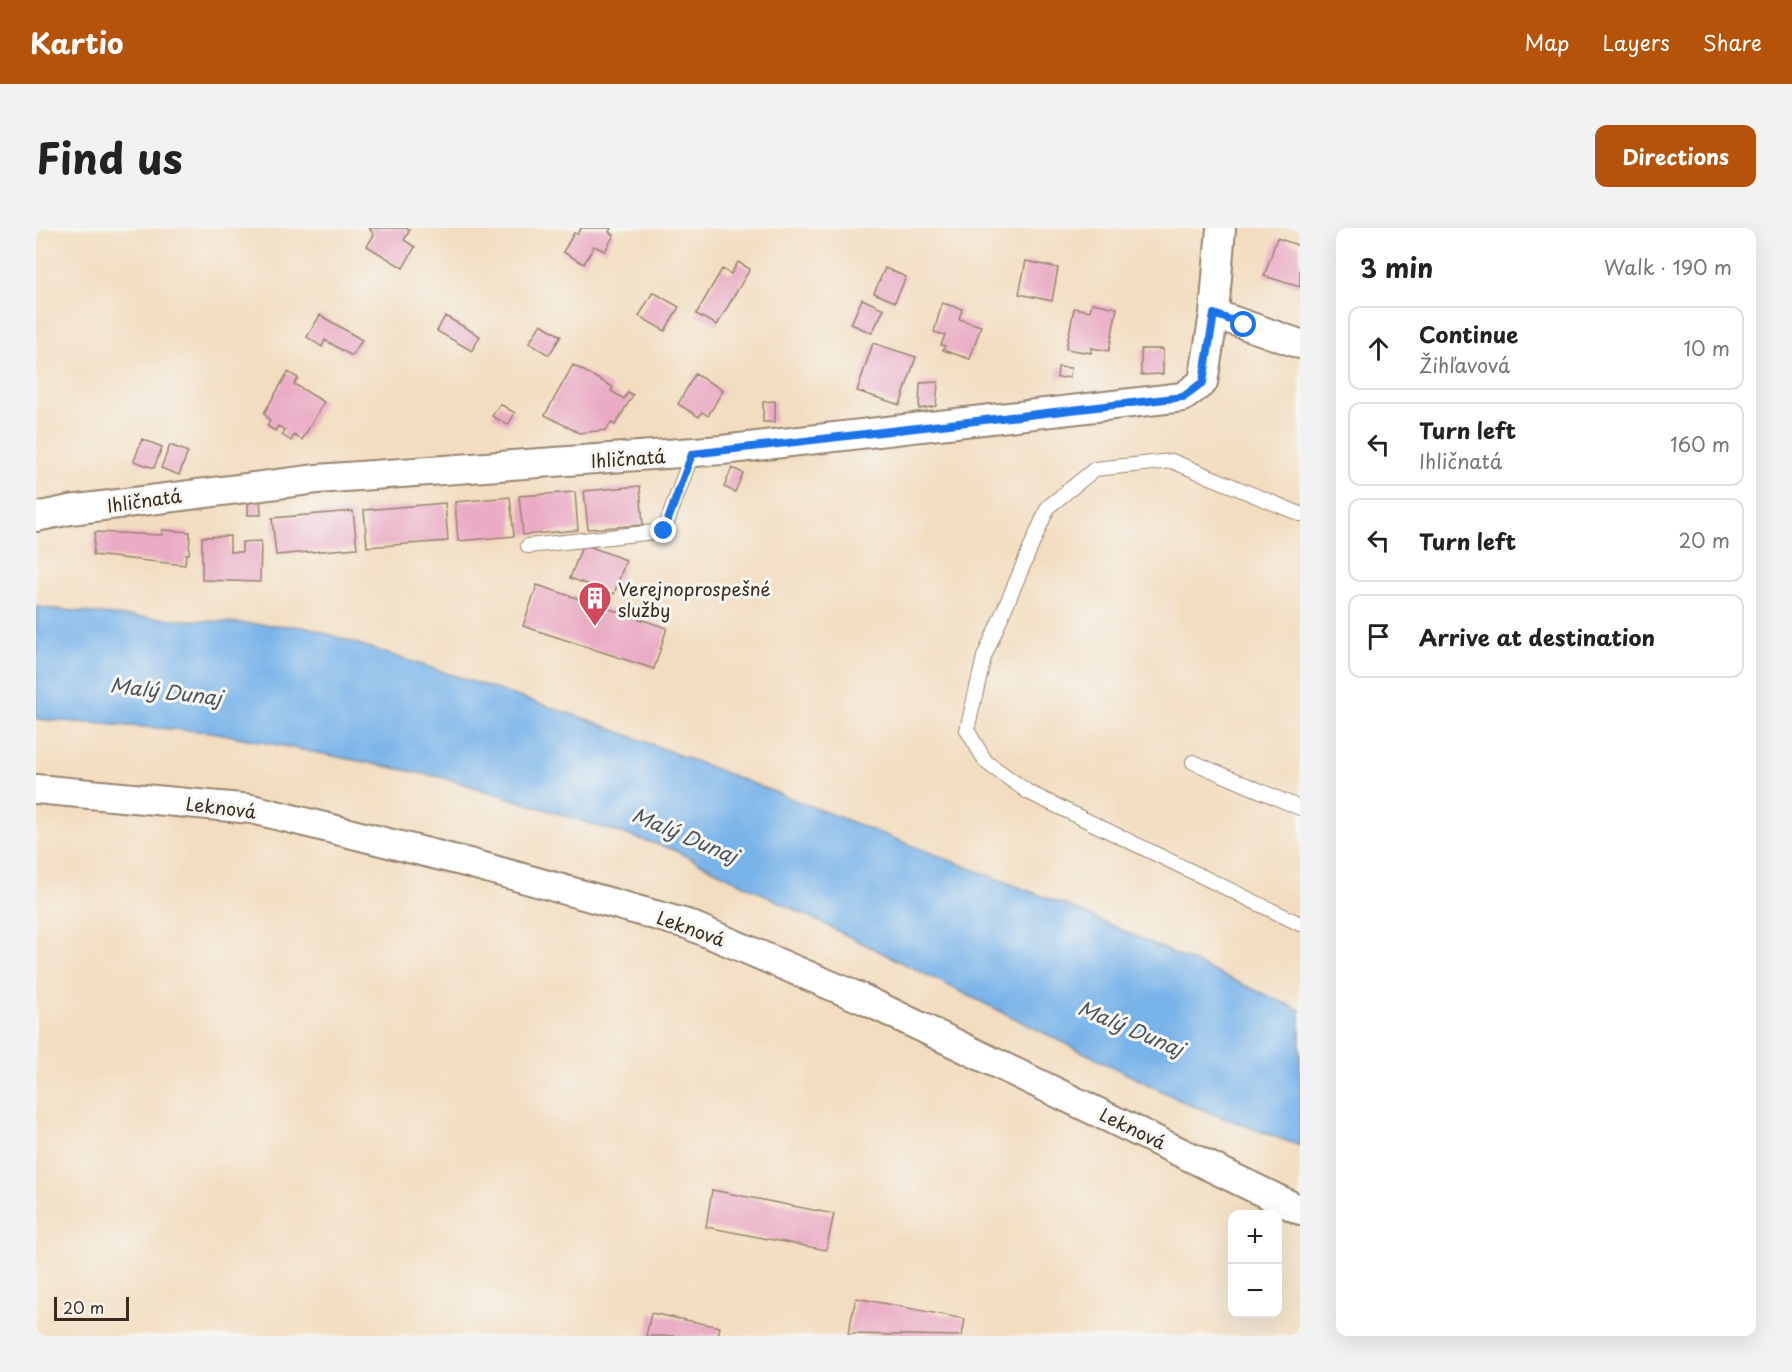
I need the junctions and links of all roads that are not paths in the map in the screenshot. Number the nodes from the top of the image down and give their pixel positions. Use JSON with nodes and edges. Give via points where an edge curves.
{"nodes":[{"id":1,"x":1221,"y":228,"type":"edge"},
{"id":2,"x":1214,"y":314,"type":"junction"},
{"id":3,"x":1300,"y":344,"type":"edge"},
{"id":4,"x":692,"y":454,"type":"junction"},
{"id":5,"x":1300,"y":514,"type":"edge"},
{"id":6,"x":36,"y":517,"type":"edge"},
{"id":7,"x":528,"y":546,"type":"dead end"},
{"id":8,"x":1193,"y":762,"type":"dead end"},
{"id":9,"x":36,"y":789,"type":"edge"},
{"id":10,"x":1300,"y":808,"type":"edge"},
{"id":11,"x":1300,"y":924,"type":"edge"},
{"id":12,"x":1300,"y":1210,"type":"edge"}],
"edges":[{"from":1,"to":2,"type":"street","name":"Ihličnatá"},
{"from":2,"to":3,"type":"street"},
{"from":2,"to":4,"type":"street","name":"Ihličnatá","via":[[1203,382],[1183,397]]},
{"from":4,"to":6,"type":"street","name":"Ihličnatá","via":[[317,479]]},
{"from":4,"to":7,"type":"lane","via":[[664,531]]},
{"from":5,"to":11,"type":"lane","via":[[1172,460],[1095,469],[1048,507],[984,657],[967,730],[986,762],[1028,792]]},
{"from":8,"to":10,"type":"lane"},
{"from":9,"to":12,"type":"street","name":"Leknová","via":[[252,809],[469,863],[687,924],[865,1000]]}]}
